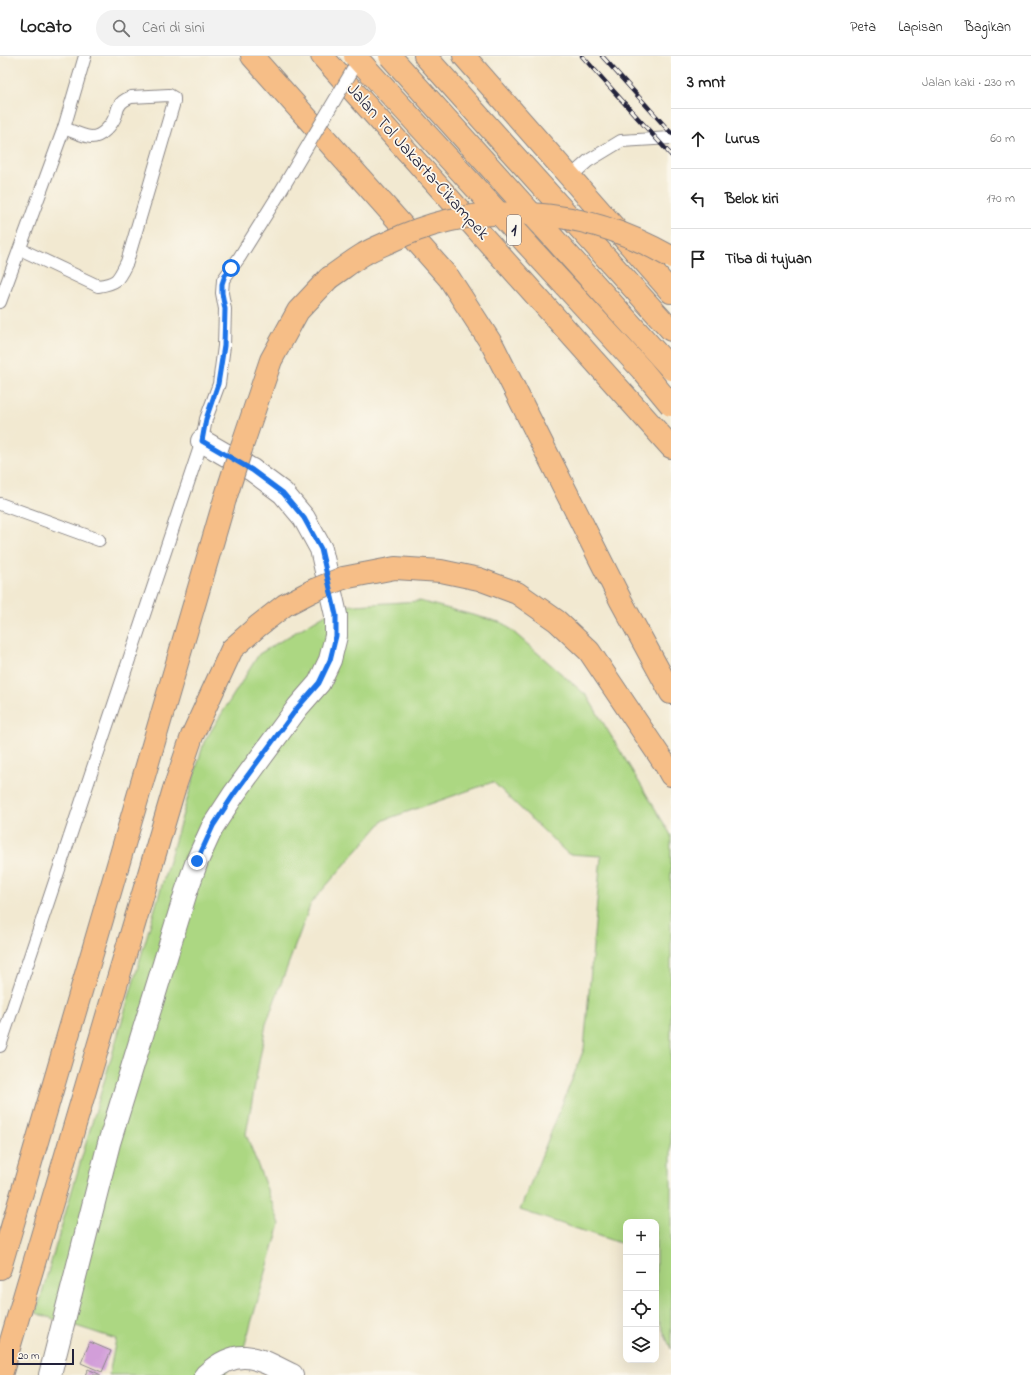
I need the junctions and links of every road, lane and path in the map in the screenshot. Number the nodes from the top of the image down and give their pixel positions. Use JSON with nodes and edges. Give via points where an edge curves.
{"nodes":[{"id":1,"x":85,"y":56,"type":"edge"},
{"id":2,"x":252,"y":56,"type":"edge"},
{"id":3,"x":322,"y":56,"type":"edge"},
{"id":4,"x":355,"y":56,"type":"edge"},
{"id":5,"x":361,"y":56,"type":"edge"},
{"id":6,"x":390,"y":56,"type":"edge"},
{"id":7,"x":425,"y":56,"type":"edge"},
{"id":8,"x":464,"y":56,"type":"edge"},
{"id":9,"x":64,"y":128,"type":"junction"},
{"id":10,"x":671,"y":138,"type":"edge"},
{"id":11,"x":570,"y":177,"type":"junction"},
{"id":12,"x":20,"y":249,"type":"junction"},
{"id":13,"x":671,"y":257,"type":"edge"},
{"id":14,"x":671,"y":292,"type":"edge"},
{"id":15,"x":0,"y":302,"type":"edge"},
{"id":16,"x":671,"y":330,"type":"edge"},
{"id":17,"x":671,"y":369,"type":"edge"},
{"id":18,"x":671,"y":405,"type":"edge"},
{"id":19,"x":202,"y":441,"type":"junction"},
{"id":20,"x":671,"y":447,"type":"edge"},
{"id":21,"x":0,"y":504,"type":"edge"},
{"id":22,"x":99,"y":540,"type":"dead end"},
{"id":23,"x":671,"y":693,"type":"edge"},
{"id":24,"x":671,"y":776,"type":"edge"},
{"id":25,"x":0,"y":1046,"type":"edge"},
{"id":26,"x":0,"y":1268,"type":"edge"},
{"id":27,"x":1,"y":1375,"type":"edge"},
{"id":28,"x":50,"y":1375,"type":"edge"},
{"id":29,"x":206,"y":1375,"type":"edge"},
{"id":30,"x":292,"y":1375,"type":"edge"}],
"edges":[{"from":1,"to":9,"type":"lane"},
{"from":2,"to":23,"type":"highway","via":[[449,278],[493,346],[621,601]]},
{"from":3,"to":20,"type":"highway","name":"Jalan Tol Jakarta–Cikampek","number":"1"},
{"from":4,"to":18,"type":"highway","number":"1","bridge":true},
{"from":5,"to":19,"type":"lane","bridge":true,"via":[[279,194],[223,280],[224,346],[218,384],[206,419]]},
{"from":6,"to":17,"type":"highway","number":"1","bridge":true},
{"from":7,"to":16,"type":"highway"},
{"from":8,"to":11,"type":"highway"},
{"from":9,"to":12,"type":"lane"},
{"from":9,"to":12,"type":"lane","via":[[92,137],[112,123],[119,105],[127,98],[169,95],[174,98],[127,262],[119,279],[111,284],[98,286]]},
{"from":10,"to":11,"type":"lane","via":[[621,141],[588,161]]},
{"from":11,"to":14,"type":"highway"},
{"from":12,"to":15,"type":"lane"},
{"from":13,"to":26,"type":"highway","bridge":true,"via":[[635,239],[583,221],[540,214],[463,217],[403,235],[364,253],[329,278],[298,311],[271,360],[240,449]]},
{"from":19,"to":25,"type":"lane"},
{"from":19,"to":28,"type":"street","via":[[252,470],[283,493],[304,518],[321,549],[336,615],[336,636],[330,660],[319,683],[298,707],[234,794],[213,826],[197,861],[109,1143]]},
{"from":21,"to":22,"type":"lane"},
{"from":24,"to":27,"type":"highway","bridge":true,"via":[[589,651],[557,622],[516,593],[480,579],[441,571],[395,568],[343,578],[285,605],[232,649],[192,736],[174,788]]},
{"from":29,"to":30,"type":"street","via":[[217,1365],[242,1356],[255,1358]]}]}
